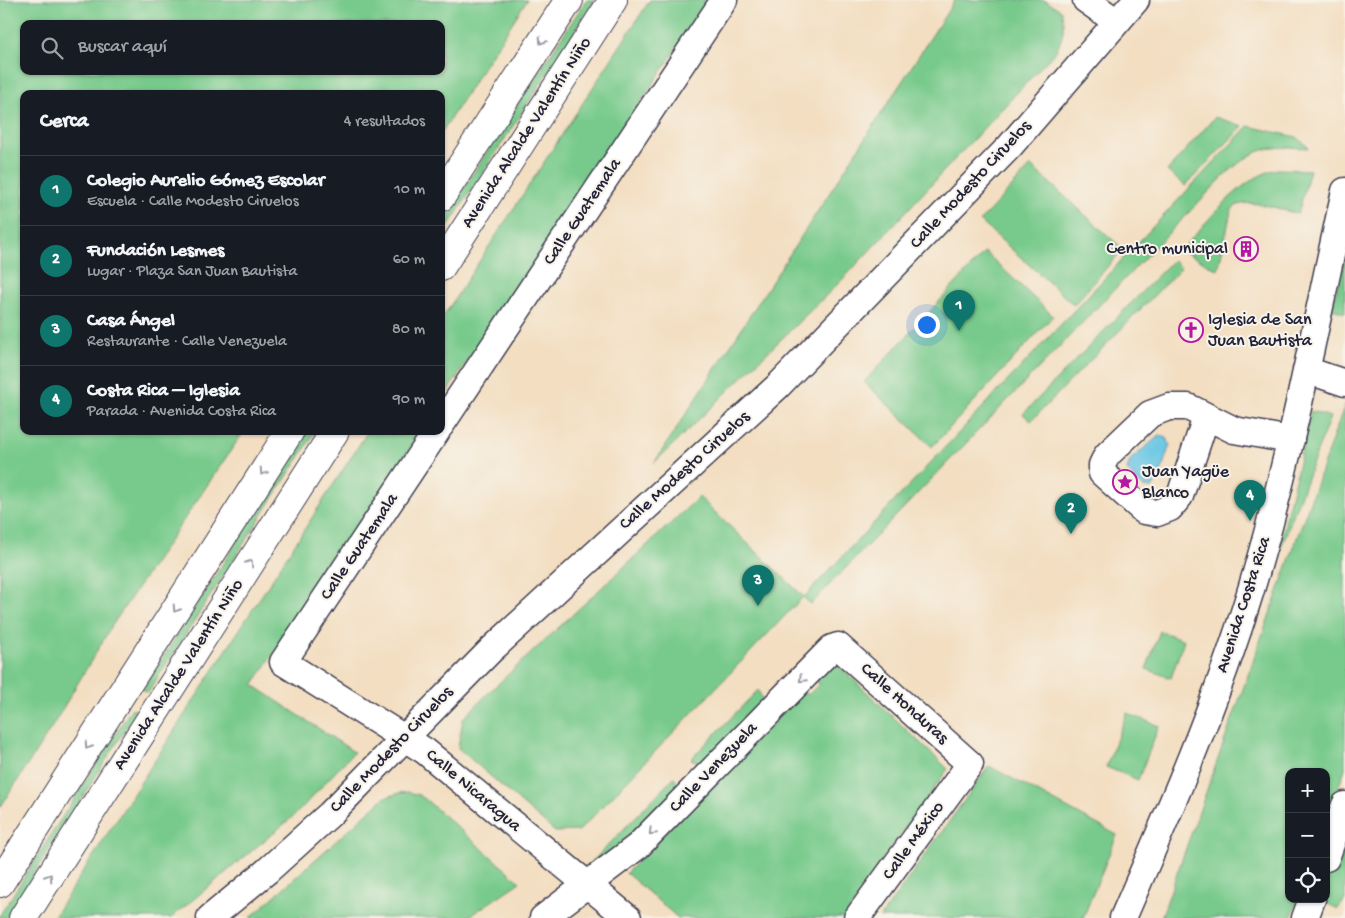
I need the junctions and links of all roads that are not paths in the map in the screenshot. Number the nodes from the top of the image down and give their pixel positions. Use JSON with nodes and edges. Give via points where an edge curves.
{"nodes":[{"id":1,"x":569,"y":0,"type":"edge"},
{"id":2,"x":613,"y":0,"type":"edge"},
{"id":3,"x":724,"y":0,"type":"edge"},
{"id":4,"x":1086,"y":0,"type":"edge"},
{"id":5,"x":1136,"y":0,"type":"edge"},
{"id":6,"x":1117,"y":22,"type":"junction"},
{"id":7,"x":445,"y":191,"type":"edge"},
{"id":8,"x":1345,"y":193,"type":"edge"},
{"id":9,"x":445,"y":261,"type":"edge"},
{"id":10,"x":1306,"y":370,"type":"junction"},
{"id":11,"x":1345,"y":383,"type":"edge"},
{"id":12,"x":1206,"y":416,"type":"dead end"},
{"id":13,"x":445,"y":419,"type":"edge"},
{"id":14,"x":287,"y":435,"type":"edge"},
{"id":15,"x":332,"y":435,"type":"edge"},
{"id":16,"x":434,"y":435,"type":"edge"},
{"id":17,"x":1291,"y":440,"type":"junction"},
{"id":18,"x":838,"y":646,"type":"joint"},
{"id":19,"x":284,"y":662,"type":"joint"},
{"id":20,"x":405,"y":737,"type":"junction"},
{"id":21,"x":970,"y":764,"type":"joint"},
{"id":22,"x":1345,"y":805,"type":"edge"},
{"id":23,"x":1330,"y":847,"type":"edge"},
{"id":24,"x":0,"y":883,"type":"edge"},
{"id":25,"x":586,"y":884,"type":"junction"},
{"id":26,"x":1311,"y":903,"type":"edge"},
{"id":27,"x":23,"y":918,"type":"edge"},
{"id":28,"x":210,"y":918,"type":"edge"},
{"id":29,"x":543,"y":918,"type":"edge"},
{"id":30,"x":628,"y":918,"type":"edge"},
{"id":31,"x":857,"y":918,"type":"edge"},
{"id":32,"x":1123,"y":918,"type":"edge"},
{"id":33,"x":1305,"y":918,"type":"edge"}],
"edges":[{"from":1,"to":7,"type":"street","name":"Avenida Alcalde Valentín Niño","one_way":true},
{"from":2,"to":9,"type":"street","name":"Avenida Alcalde Valentín Niño"},
{"from":3,"to":13,"type":"street","name":"Calle Guatemala"},
{"from":4,"to":6,"type":"street"},
{"from":5,"to":6,"type":"street","name":"Calle Modesto Ciruelos"},
{"from":6,"to":20,"type":"street","name":"Calle Modesto Ciruelos","via":[[1010,146],[778,386],[572,573]]},
{"from":8,"to":10,"type":"street","name":"Avenida Costa Rica"},
{"from":10,"to":11,"type":"street"},
{"from":10,"to":17,"type":"street","name":"Avenida Costa Rica"},
{"from":12,"to":17,"type":"street","via":[[1234,430]]},
{"from":14,"to":24,"type":"street","one_way":true},
{"from":27,"to":15,"type":"street","name":"Avenida Alcalde Valentín Niño","one_way":true},
{"from":16,"to":19,"type":"street","name":"Calle Guatemala"},
{"from":17,"to":32,"type":"street","name":"Avenida Costa Rica","via":[[1250,595],[1191,758]]},
{"from":18,"to":21,"type":"street","name":"Calle Honduras"},
{"from":18,"to":25,"type":"street","name":"Calle Venezuela","one_way":true,"via":[[638,846]]},
{"from":19,"to":20,"type":"street","name":"Calle Nicaragua"},
{"from":20,"to":25,"type":"street","name":"Calle Nicaragua"},
{"from":20,"to":28,"type":"street","name":"Calle Modesto Ciruelos","via":[[330,814]]},
{"from":21,"to":31,"type":"street","name":"Calle México"},
{"from":22,"to":23,"type":"street"},
{"from":25,"to":29,"type":"street","name":"Calle Venezuela"},
{"from":25,"to":30,"type":"street","name":"Calle Nicaragua"},
{"from":26,"to":33,"type":"street"}]}
